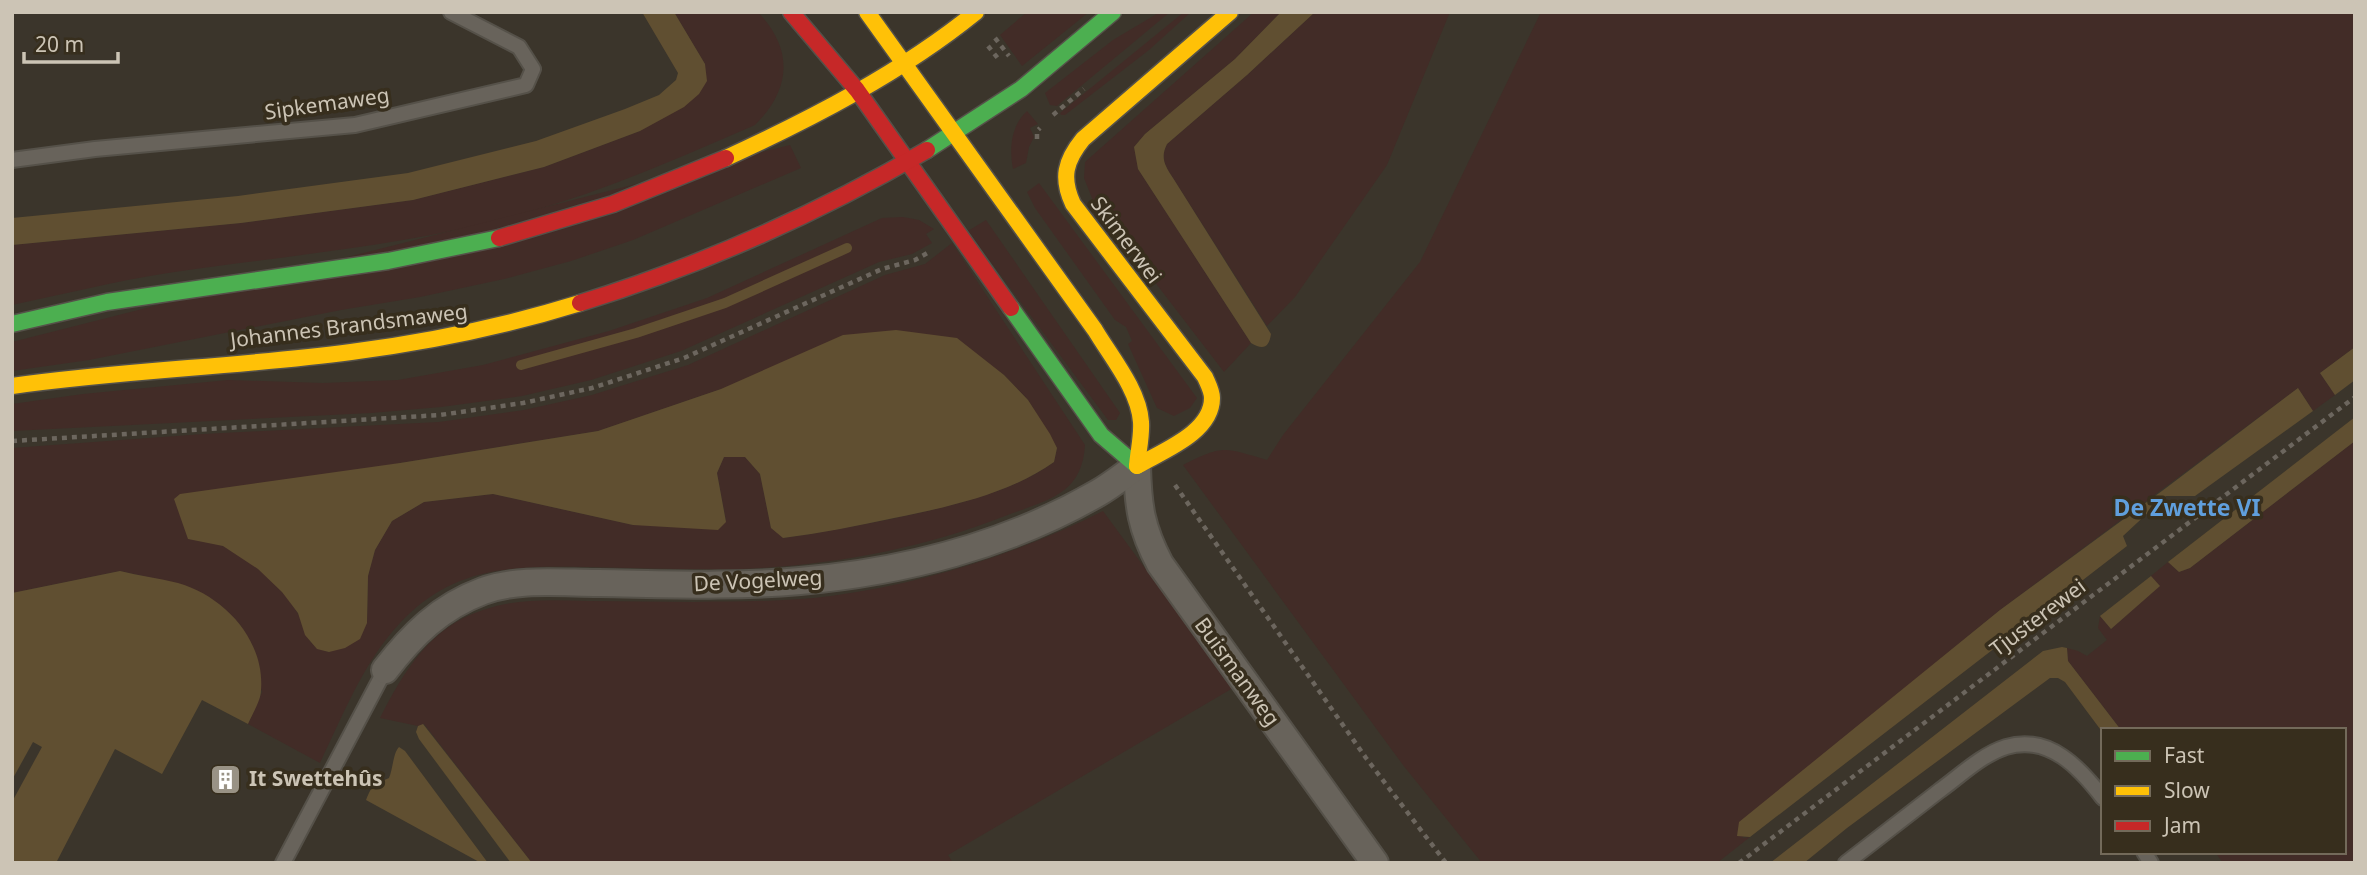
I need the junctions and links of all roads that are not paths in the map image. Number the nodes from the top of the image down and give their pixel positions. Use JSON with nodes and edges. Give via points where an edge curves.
{"nodes":[{"id":1,"x":451,"y":12,"type":"edge"},
{"id":2,"x":791,"y":12,"type":"edge"},
{"id":3,"x":867,"y":12,"type":"edge"},
{"id":4,"x":976,"y":12,"type":"edge"},
{"id":5,"x":1114,"y":12,"type":"edge"},
{"id":6,"x":1230,"y":12,"type":"edge"},
{"id":7,"x":904,"y":61,"type":"junction"},
{"id":8,"x":857,"y":90,"type":"junction"},
{"id":9,"x":954,"y":133,"type":"junction"},
{"id":10,"x":12,"y":160,"type":"edge"},
{"id":11,"x":908,"y":162,"type":"junction"},
{"id":12,"x":12,"y":324,"type":"edge"},
{"id":13,"x":12,"y":386,"type":"edge"},
{"id":14,"x":1137,"y":466,"type":"junction"},
{"id":15,"x":385,"y":670,"type":"joint"},
{"id":16,"x":2101,"y":795,"type":"edge"},
{"id":17,"x":283,"y":863,"type":"edge"},
{"id":18,"x":1375,"y":863,"type":"edge"},
{"id":19,"x":1846,"y":863,"type":"edge"}],
"edges":[{"from":1,"to":10,"type":"lane","name":"Sipkemaweg","via":[[519,47],[533,69],[526,85],[355,125]]},
{"from":2,"to":8,"type":"main road"},
{"from":3,"to":7,"type":"main road","name":"Buismanweg"},
{"from":4,"to":7,"type":"main road"},
{"from":5,"to":9,"type":"main road","name":"Johannes Brandsmaweg","via":[[1021,88]]},
{"from":6,"to":14,"type":"main road","name":"Skimerwei","via":[[1083,139],[1066,164],[1066,189],[1073,204],[1205,377],[1212,397],[1210,414],[1201,427]]},
{"from":7,"to":8,"type":"main road"},
{"from":7,"to":9,"type":"main road","name":"Buismanweg"},
{"from":8,"to":11,"type":"main road"},
{"from":8,"to":12,"type":"main road","via":[[769,139],[682,178],[566,219],[352,267],[120,300]]},
{"from":9,"to":11,"type":"main road","name":"Johannes Brandsmaweg"},
{"from":9,"to":14,"type":"main road","name":"Buismanweg","via":[[1095,330],[1129,388],[1141,418]]},
{"from":11,"to":13,"type":"main road","name":"Johannes Brandsmaweg","via":[[811,214],[691,267],[587,303],[490,328],[382,347]]},
{"from":11,"to":14,"type":"main road","via":[[1101,435]]},
{"from":14,"to":15,"type":"street","name":"De Vogelweg","via":[[1055,516],[903,566],[748,585],[544,583],[485,590],[442,611],[408,641]]},
{"from":14,"to":18,"type":"street","name":"Buismanweg","via":[[1139,509],[1160,564]]},
{"from":15,"to":17,"type":"lane"},
{"from":16,"to":19,"type":"lane","via":[[2064,756],[2029,745],[2006,747],[1980,760]]}]}
